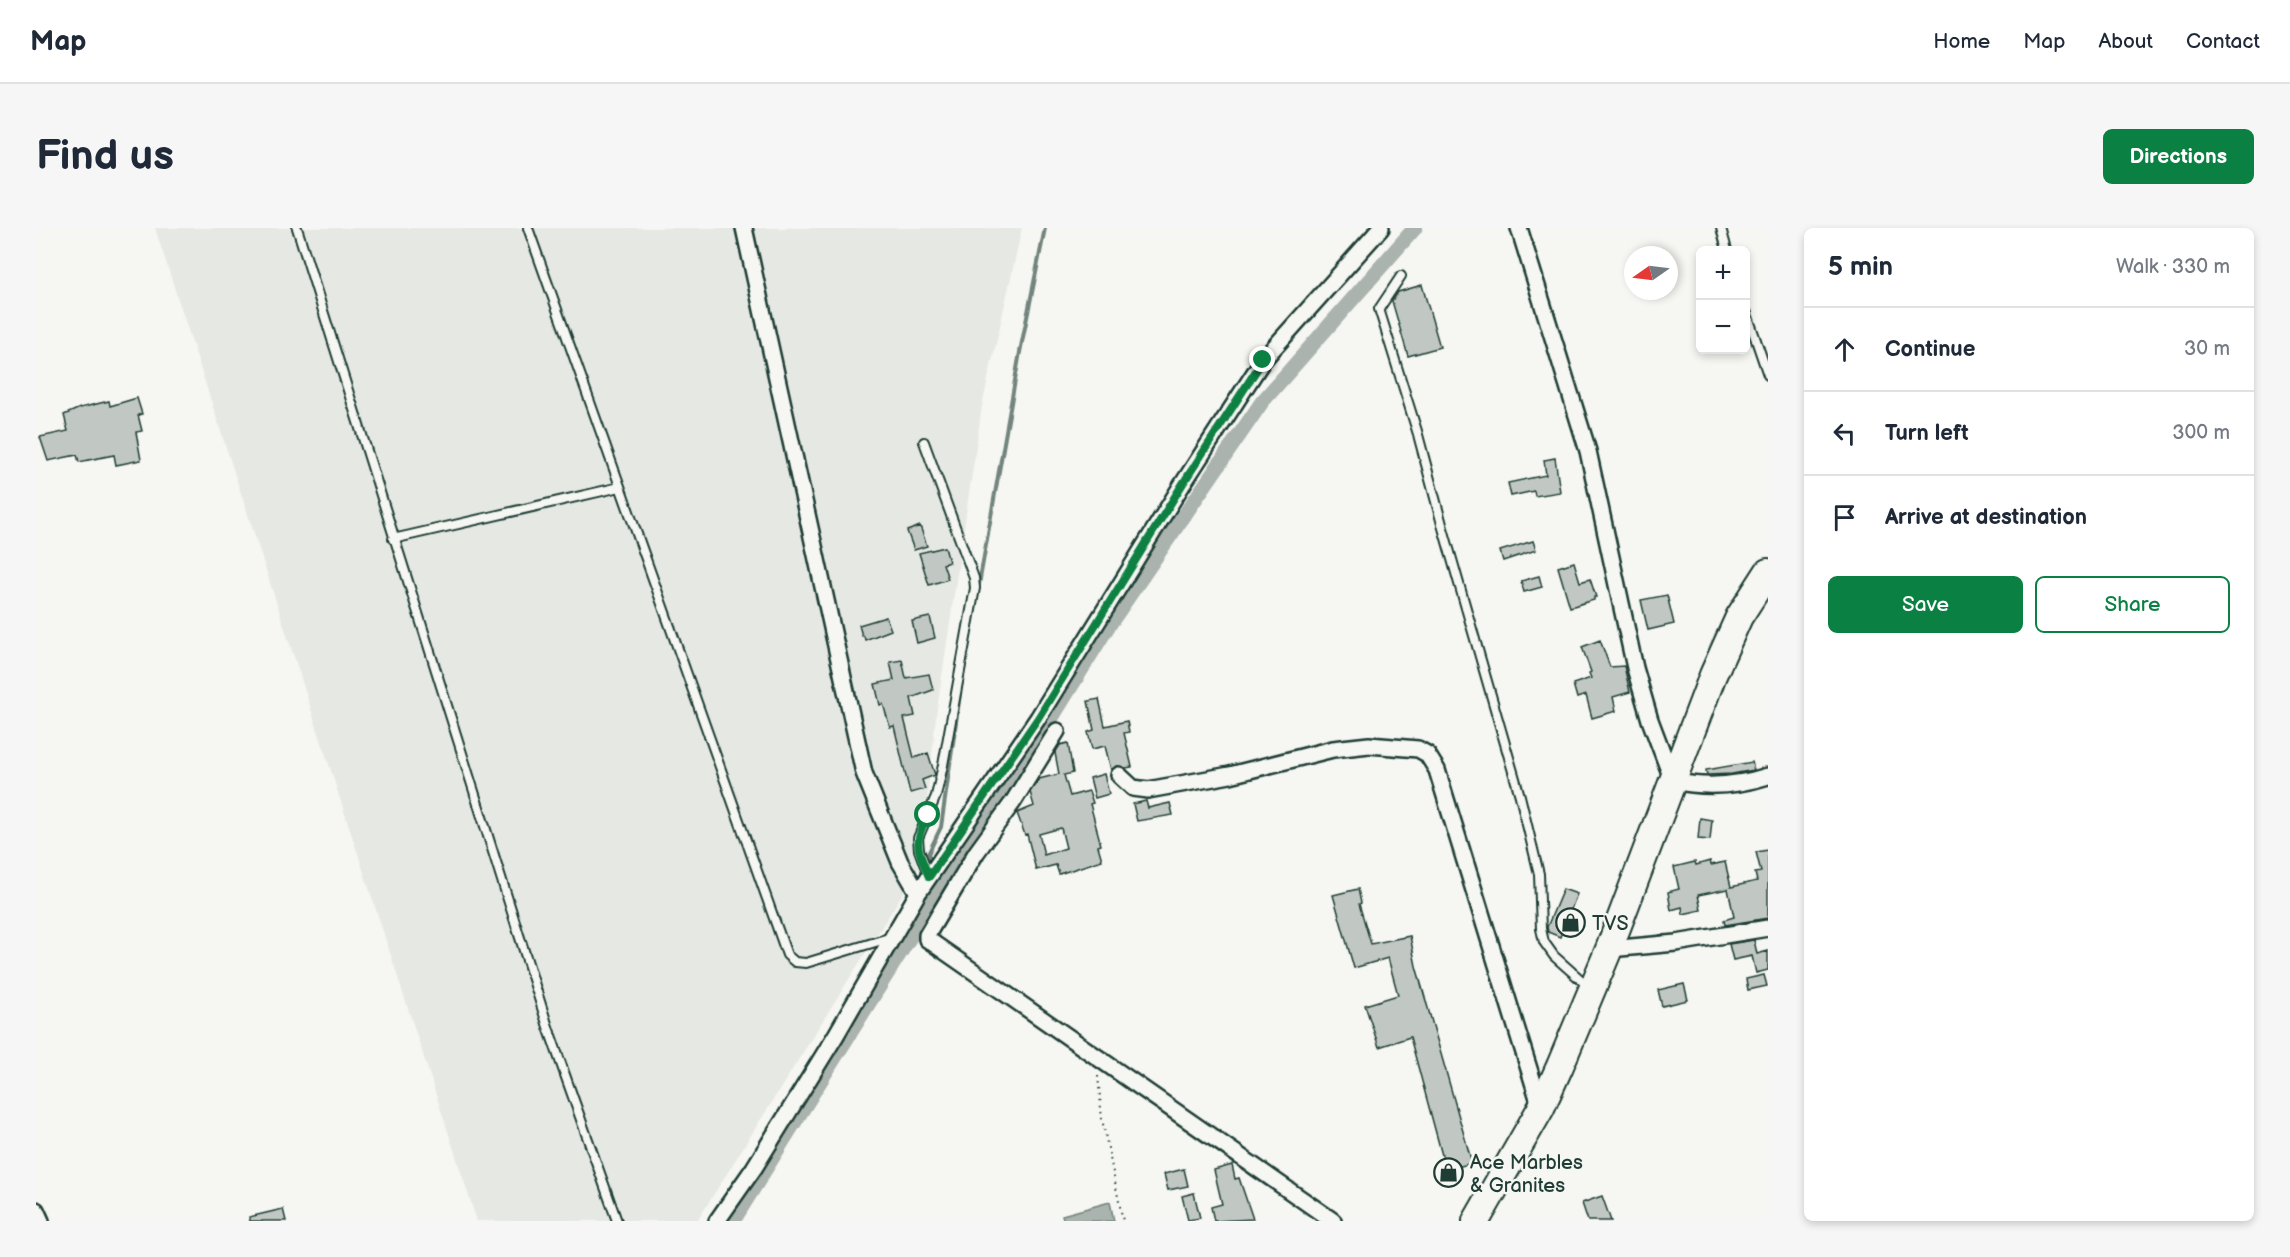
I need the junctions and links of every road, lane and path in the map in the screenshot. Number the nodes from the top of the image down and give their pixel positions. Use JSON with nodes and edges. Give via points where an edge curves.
{"nodes":[{"id":1,"x":297,"y":228,"type":"edge"},
{"id":2,"x":528,"y":228,"type":"edge"},
{"id":3,"x":744,"y":228,"type":"edge"},
{"id":4,"x":1380,"y":228,"type":"edge"},
{"id":5,"x":1519,"y":228,"type":"edge"},
{"id":6,"x":1721,"y":228,"type":"edge"},
{"id":7,"x":1726,"y":246,"type":"edge"},
{"id":8,"x":1401,"y":276,"type":"dead end"},
{"id":9,"x":1750,"y":323,"type":"edge"},
{"id":10,"x":1768,"y":375,"type":"edge"},
{"id":11,"x":924,"y":442,"type":"dead end"},
{"id":12,"x":620,"y":488,"type":"junction"},
{"id":13,"x":393,"y":539,"type":"junction"},
{"id":14,"x":1768,"y":572,"type":"edge"},
{"id":15,"x":1057,"y":731,"type":"dead end"},
{"id":16,"x":1119,"y":775,"type":"dead end"},
{"id":17,"x":1768,"y":777,"type":"edge"},
{"id":18,"x":1673,"y":781,"type":"junction"},
{"id":19,"x":956,"y":839,"type":"junction"},
{"id":20,"x":976,"y":853,"type":"junction"},
{"id":21,"x":929,"y":877,"type":"junction"},
{"id":22,"x":918,"y":893,"type":"junction"},
{"id":23,"x":1768,"y":928,"type":"edge"},
{"id":24,"x":894,"y":936,"type":"junction"},
{"id":25,"x":1609,"y":949,"type":"junction"},
{"id":26,"x":1592,"y":990,"type":"junction"},
{"id":27,"x":1096,"y":1056,"type":"junction"},
{"id":28,"x":1541,"y":1108,"type":"junction"},
{"id":29,"x":36,"y":1210,"type":"edge"},
{"id":30,"x":41,"y":1221,"type":"edge"},
{"id":31,"x":617,"y":1221,"type":"edge"},
{"id":32,"x":717,"y":1221,"type":"edge"},
{"id":33,"x":1123,"y":1221,"type":"edge"},
{"id":34,"x":1333,"y":1221,"type":"edge"},
{"id":35,"x":1476,"y":1221,"type":"edge"}],
"edges":[{"from":1,"to":13,"type":"lane"},
{"from":2,"to":12,"type":"lane"},
{"from":3,"to":22,"type":"street","via":[[864,773],[900,862]]},
{"from":4,"to":19,"type":"street","via":[[1263,360],[1062,681]]},
{"from":5,"to":18,"type":"street","via":[[1588,451],[1635,668]]},
{"from":6,"to":7,"type":"lane"},
{"from":8,"to":26,"type":"lane","via":[[1379,309],[1520,796],[1539,874],[1540,929],[1544,942]]},
{"from":9,"to":10,"type":"lane"},
{"from":11,"to":21,"type":"lane","via":[[975,588],[936,796],[918,838]]},
{"from":12,"to":13,"type":"lane"},
{"from":12,"to":24,"type":"lane","via":[[787,955],[795,962],[806,963]]},
{"from":13,"to":31,"type":"lane","via":[[548,1027]]},
{"from":14,"to":18,"type":"highway","via":[[1727,641]]},
{"from":15,"to":20,"type":"street"},
{"from":16,"to":28,"type":"street","via":[[1133,788],[1148,790],[1230,775],[1333,749],[1407,747],[1427,754],[1437,770]]},
{"from":17,"to":18,"type":"street","via":[[1725,785],[1697,786]]},
{"from":18,"to":25,"type":"highway"},
{"from":19,"to":20,"type":"street"},
{"from":19,"to":21,"type":"street"},
{"from":20,"to":27,"type":"street","via":[[927,939]]},
{"from":21,"to":22,"type":"street"},
{"from":22,"to":24,"type":"street"},
{"from":23,"to":25,"type":"street"},
{"from":24,"to":32,"type":"street","via":[[754,1168]]},
{"from":25,"to":26,"type":"highway"},
{"from":26,"to":28,"type":"highway"},
{"from":27,"to":33,"type":"path","via":[[1102,1119]]},
{"from":27,"to":34,"type":"street"},
{"from":28,"to":35,"type":"highway"},
{"from":29,"to":30,"type":"street"}]}
